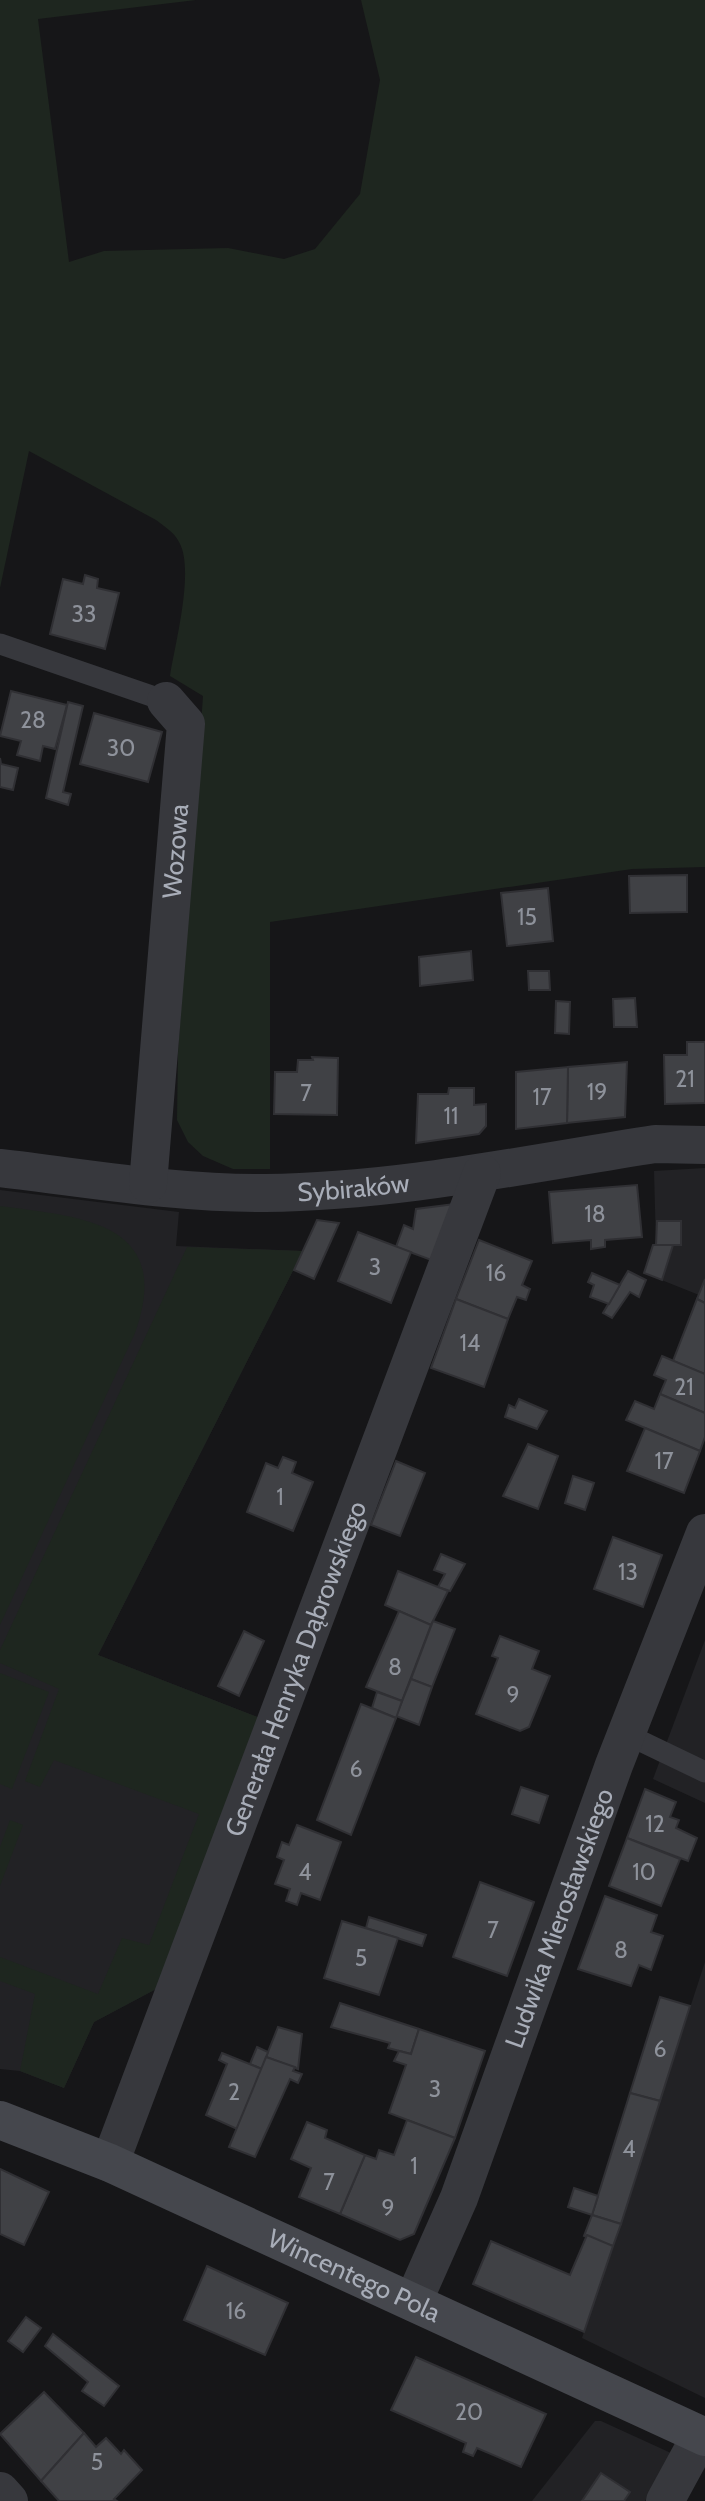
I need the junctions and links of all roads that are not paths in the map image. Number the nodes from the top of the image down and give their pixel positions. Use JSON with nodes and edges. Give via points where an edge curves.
{"nodes":[{"id":1,"x":0,"y":644,"type":"edge"},
{"id":2,"x":166,"y":701,"type":"joint"},
{"id":3,"x":705,"y":1145,"type":"edge"},
{"id":4,"x":0,"y":1168,"type":"edge"},
{"id":5,"x":482,"y":1172,"type":"junction"},
{"id":6,"x":148,"y":1184,"type":"junction"},
{"id":7,"x":705,"y":1533,"type":"edge"},
{"id":8,"x":626,"y":1734,"type":"junction"},
{"id":9,"x":705,"y":1772,"type":"edge"},
{"id":10,"x":0,"y":2120,"type":"edge"},
{"id":11,"x":110,"y":2163,"type":"junction"},
{"id":12,"x":413,"y":2302,"type":"junction"},
{"id":13,"x":703,"y":2436,"type":"edge"},
{"id":14,"x":0,"y":2491,"type":"edge"},
{"id":15,"x":9,"y":2501,"type":"edge"},
{"id":16,"x":666,"y":2501,"type":"edge"}],
"edges":[{"from":1,"to":2,"type":"lane","name":"Wozowa"},
{"from":2,"to":6,"type":"street","name":"Wozowa","via":[[186,724]]},
{"from":3,"to":5,"type":"street","name":"Sybiraków","via":[[655,1144]]},
{"from":4,"to":6,"type":"street","name":"Sybiraków"},
{"from":5,"to":6,"type":"street","name":"Sybiraków","via":[[359,1189],[266,1193],[214,1193]]},
{"from":5,"to":11,"type":"street","name":"Generała Henryka Dąbrowskiego"},
{"from":7,"to":8,"type":"street","name":"Ludwika Mierosławskiego"},
{"from":8,"to":9,"type":"lane"},
{"from":8,"to":12,"type":"street","name":"Ludwika Mierosławskiego","via":[[459,2198]]},
{"from":10,"to":11,"type":"main road","name":"Wincentego Pola"},
{"from":11,"to":12,"type":"main road","name":"Wincentego Pola"},
{"from":12,"to":13,"type":"main road","name":"Wincentego Pola"},
{"from":13,"to":16,"type":"street"},
{"from":14,"to":15,"type":"street"}]}
